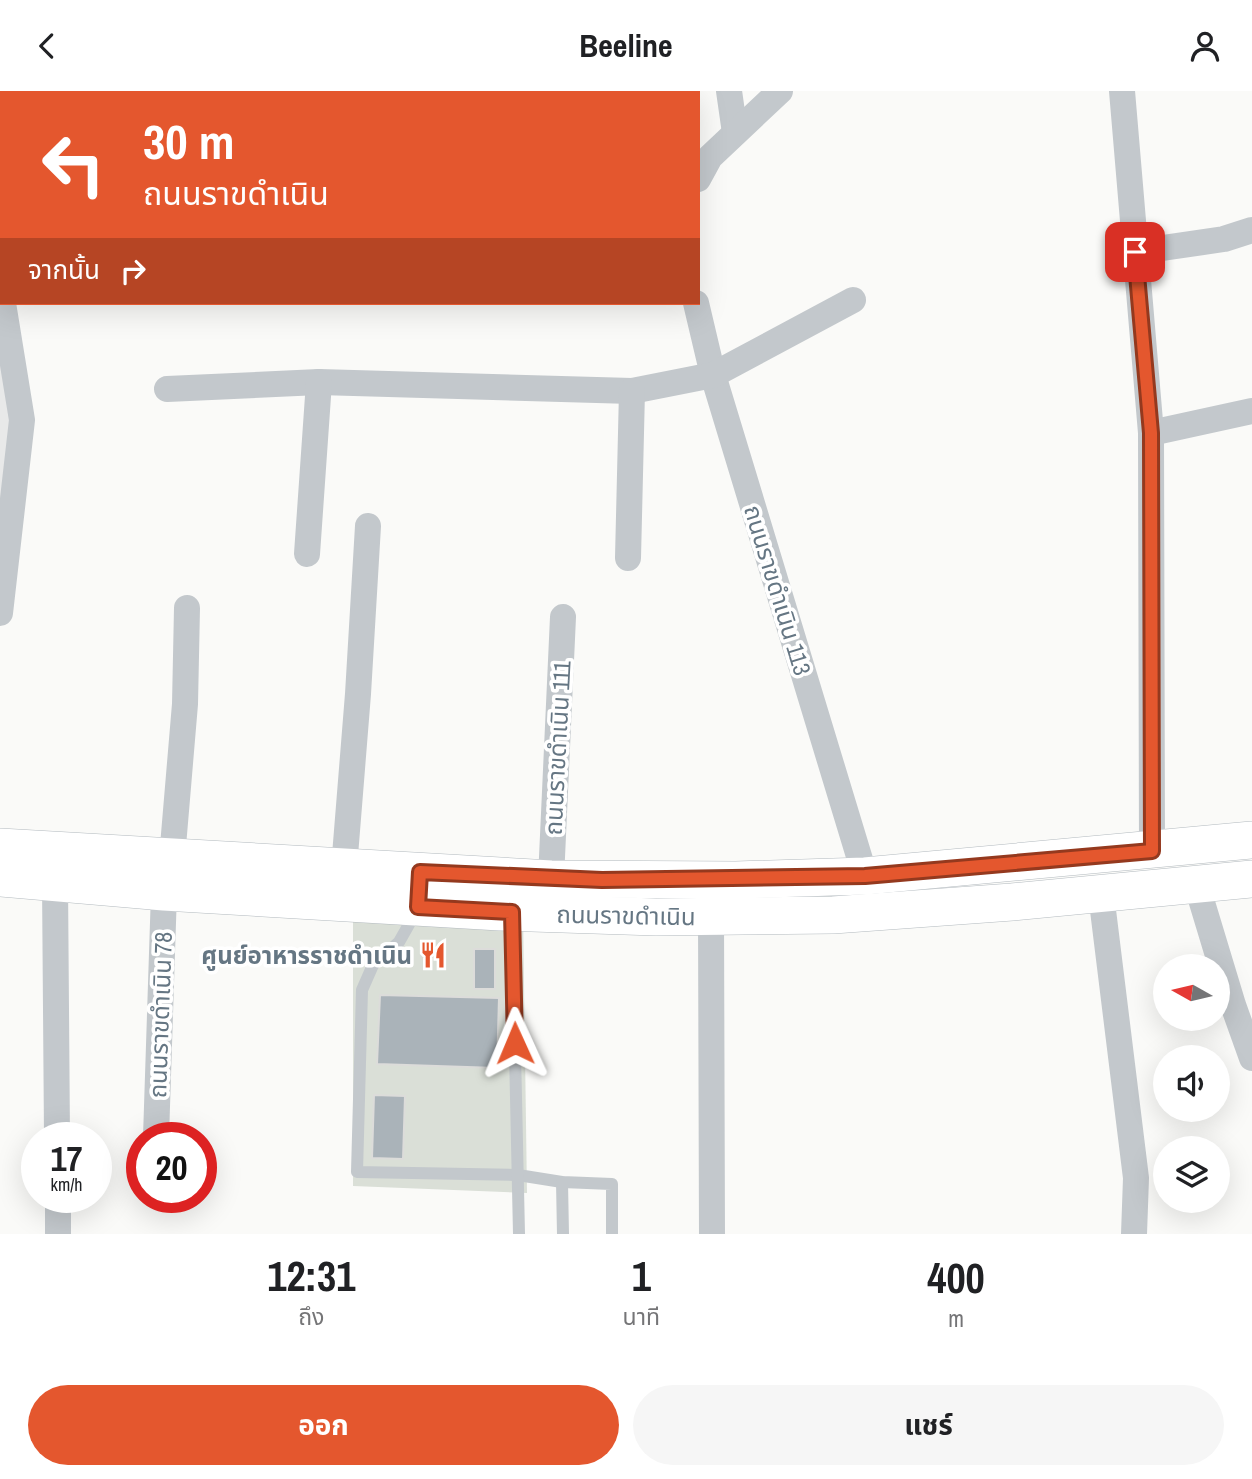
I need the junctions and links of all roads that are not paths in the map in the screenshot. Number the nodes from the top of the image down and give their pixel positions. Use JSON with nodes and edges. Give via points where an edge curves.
{"nodes":[{"id":1,"x":729,"y":91,"type":"edge"},
{"id":2,"x":780,"y":91,"type":"edge"},
{"id":3,"x":1122,"y":91,"type":"edge"},
{"id":4,"x":735,"y":133,"type":"junction"},
{"id":5,"x":700,"y":174,"type":"edge"},
{"id":6,"x":1252,"y":230,"type":"edge"},
{"id":7,"x":1135,"y":252,"type":"junction"},
{"id":8,"x":853,"y":300,"type":"dead end"},
{"id":9,"x":3,"y":305,"type":"edge"},
{"id":10,"x":696,"y":305,"type":"edge"},
{"id":11,"x":712,"y":375,"type":"junction"},
{"id":12,"x":319,"y":382,"type":"junction"},
{"id":13,"x":167,"y":389,"type":"dead end"},
{"id":14,"x":632,"y":391,"type":"junction"},
{"id":15,"x":1252,"y":411,"type":"edge"},
{"id":16,"x":1151,"y":433,"type":"junction"},
{"id":17,"x":368,"y":526,"type":"dead end"},
{"id":18,"x":307,"y":554,"type":"dead end"},
{"id":19,"x":628,"y":558,"type":"dead end"},
{"id":20,"x":187,"y":608,"type":"dead end"},
{"id":21,"x":0,"y":613,"type":"edge"},
{"id":22,"x":563,"y":617,"type":"dead end"},
{"id":23,"x":1252,"y":840,"type":"edge"},
{"id":24,"x":0,"y":848,"type":"edge"},
{"id":25,"x":1152,"y":851,"type":"junction"},
{"id":26,"x":344,"y":868,"type":"junction"},
{"id":27,"x":168,"y":875,"type":"junction"},
{"id":28,"x":865,"y":876,"type":"junction"},
{"id":29,"x":0,"y":878,"type":"edge"},
{"id":30,"x":551,"y":879,"type":"junction"},
{"id":31,"x":1252,"y":879,"type":"edge"},
{"id":32,"x":55,"y":882,"type":"junction"},
{"id":33,"x":1197,"y":886,"type":"junction"},
{"id":34,"x":419,"y":890,"type":"junction"},
{"id":35,"x":1101,"y":894,"type":"junction"},
{"id":36,"x":603,"y":898,"type":"junction"},
{"id":37,"x":512,"y":912,"type":"junction"},
{"id":38,"x":711,"y":916,"type":"junction"},
{"id":39,"x":1252,"y":1058,"type":"edge"},
{"id":40,"x":57,"y":1122,"type":"edge"},
{"id":41,"x":157,"y":1122,"type":"edge"},
{"id":42,"x":517,"y":1175,"type":"junction"},
{"id":43,"x":562,"y":1182,"type":"junction"},
{"id":44,"x":58,"y":1213,"type":"edge"},
{"id":45,"x":58,"y":1234,"type":"edge"},
{"id":46,"x":519,"y":1234,"type":"edge"},
{"id":47,"x":562,"y":1234,"type":"edge"},
{"id":48,"x":612,"y":1234,"type":"edge"},
{"id":49,"x":712,"y":1234,"type":"edge"},
{"id":50,"x":1134,"y":1234,"type":"edge"}],
"edges":[{"from":1,"to":4,"type":"street"},
{"from":2,"to":4,"type":"street"},
{"from":3,"to":7,"type":"street"},
{"from":4,"to":5,"type":"street"},
{"from":6,"to":7,"type":"street","via":[[1224,239]]},
{"from":7,"to":16,"type":"street"},
{"from":8,"to":11,"type":"street"},
{"from":9,"to":21,"type":"street","via":[[22,420]]},
{"from":10,"to":11,"type":"street","name":"ถนนราขดำเนิน 113"},
{"from":11,"to":14,"type":"street"},
{"from":11,"to":28,"type":"street","name":"ถนนราขดำเนิน 113"},
{"from":12,"to":13,"type":"street"},
{"from":12,"to":14,"type":"street"},
{"from":12,"to":18,"type":"street"},
{"from":14,"to":19,"type":"street"},
{"from":15,"to":16,"type":"street"},
{"from":16,"to":25,"type":"street"},
{"from":17,"to":26,"type":"street"},
{"from":20,"to":27,"type":"street","name":"ถนนราขดำเนิน 78","via":[[185,704]]},
{"from":22,"to":30,"type":"street","name":"ถนนราขดำเนิน 111"},
{"from":23,"to":25,"type":"main road","name":"ถนนราขดำเนิน"},
{"from":24,"to":27,"type":"main road","name":"ถนนราขดำเนิน"},
{"from":25,"to":28,"type":"main road","name":"ถนนราขดำเนิน"},
{"from":26,"to":27,"type":"main road","name":"ถนนราขดำเนิน"},
{"from":26,"to":34,"type":"main road","name":"ถนนราขดำเนิน"},
{"from":27,"to":32,"type":"main road","name":"ถนนราขดำเนิน"},
{"from":27,"to":34,"type":"main road","name":"ถนนราขดำเนิน"},
{"from":27,"to":41,"type":"street","name":"ถนนราขดำเนิน 78"},
{"from":28,"to":36,"type":"main road","name":"ถนนราขดำเนิน"},
{"from":29,"to":32,"type":"main road","name":"ถนนราขดำเนิน"},
{"from":30,"to":34,"type":"main road","name":"ถนนราขดำเนิน"},
{"from":30,"to":36,"type":"main road","name":"ถนนราขดำเนิน"},
{"from":31,"to":33,"type":"main road","name":"ถนนราขดำเนิน"},
{"from":32,"to":40,"type":"street"},
{"from":33,"to":35,"type":"main road","name":"ถนนราขดำเนิน"},
{"from":33,"to":39,"type":"street"},
{"from":34,"to":37,"type":"main road","name":"ถนนราขดำเนิน"},
{"from":34,"to":42,"type":"lane","via":[[399,942],[373,965],[362,990],[357,1173]]},
{"from":35,"to":38,"type":"main road","name":"ถนนราขดำเนิน","via":[[833,915]]},
{"from":35,"to":50,"type":"street","via":[[1136,1178]]},
{"from":36,"to":37,"type":"main road","name":"ถนนราขดำเนิน"},
{"from":36,"to":38,"type":"main road","name":"ถนนราขดำเนิน"},
{"from":37,"to":42,"type":"lane"},
{"from":38,"to":49,"type":"street"},
{"from":42,"to":43,"type":"lane"},
{"from":42,"to":46,"type":"lane"},
{"from":43,"to":47,"type":"lane"},
{"from":43,"to":48,"type":"lane","via":[[612,1184]]},
{"from":44,"to":45,"type":"street"}]}
